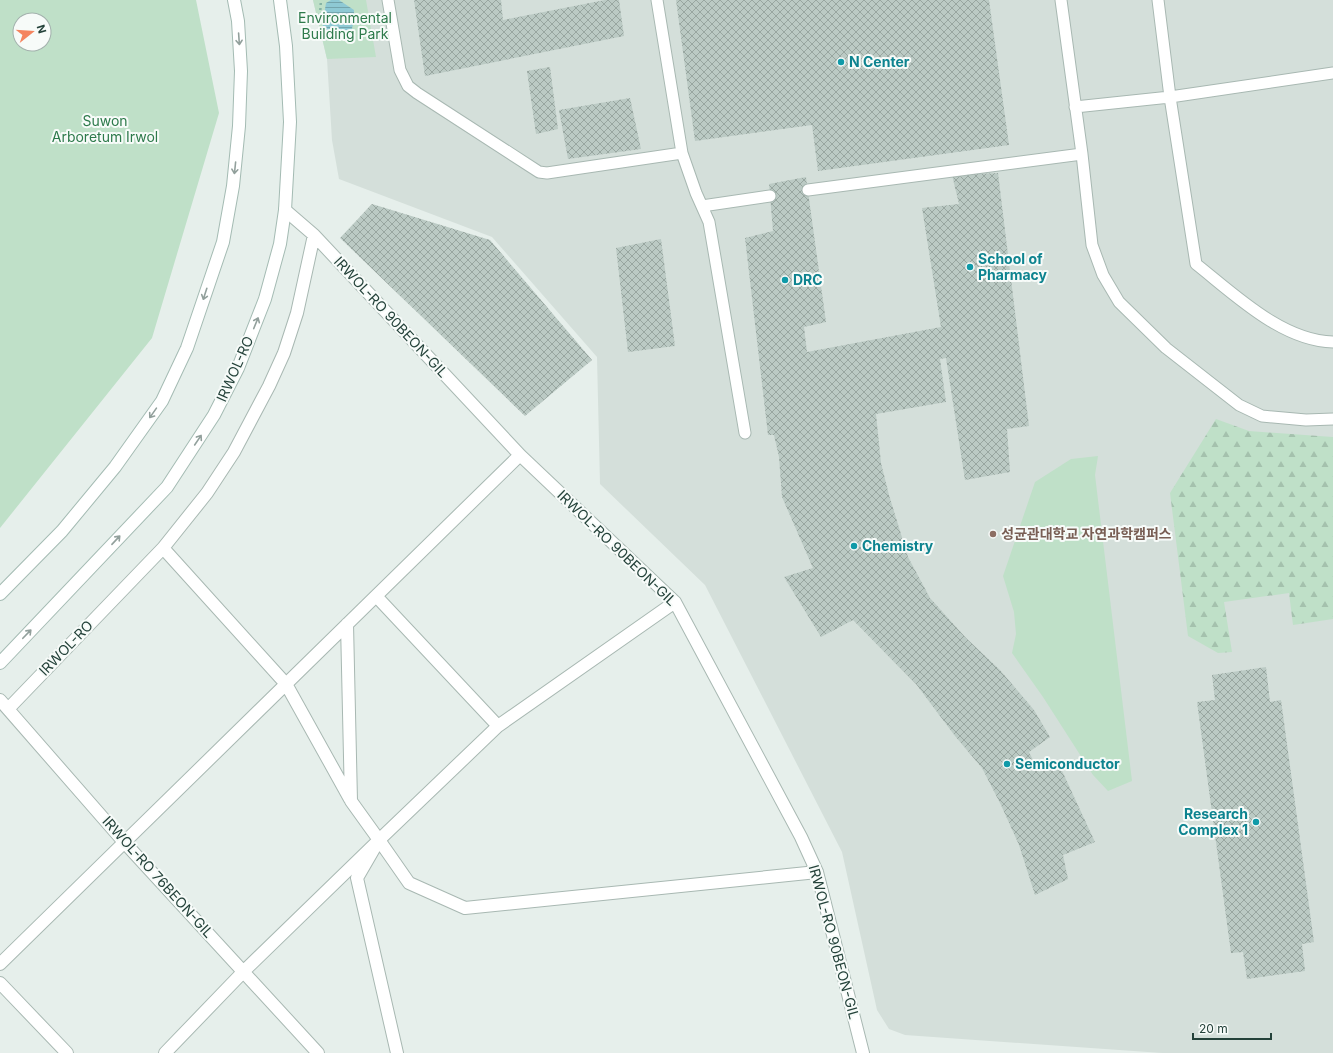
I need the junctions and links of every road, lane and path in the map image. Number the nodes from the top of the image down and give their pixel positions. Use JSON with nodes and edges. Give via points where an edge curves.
{"nodes":[{"id":1,"x":234,"y":0,"type":"edge"},
{"id":2,"x":280,"y":0,"type":"edge"},
{"id":3,"x":321,"y":0,"type":"edge"},
{"id":4,"x":388,"y":0,"type":"edge"},
{"id":5,"x":657,"y":0,"type":"edge"},
{"id":6,"x":1061,"y":0,"type":"edge"},
{"id":7,"x":1158,"y":0,"type":"edge"},
{"id":8,"x":320,"y":15,"type":"dead end"},
{"id":9,"x":1333,"y":73,"type":"edge"},
{"id":10,"x":1170,"y":97,"type":"junction"},
{"id":11,"x":1076,"y":107,"type":"junction"},
{"id":12,"x":682,"y":153,"type":"junction"},
{"id":13,"x":1082,"y":154,"type":"junction"},
{"id":14,"x":808,"y":190,"type":"dead end"},
{"id":15,"x":770,"y":196,"type":"dead end"},
{"id":16,"x":702,"y":206,"type":"junction"},
{"id":17,"x":285,"y":210,"type":"junction"},
{"id":18,"x":314,"y":235,"type":"junction"},
{"id":19,"x":1333,"y":342,"type":"edge"},
{"id":20,"x":1333,"y":419,"type":"edge"},
{"id":21,"x":745,"y":433,"type":"dead end"},
{"id":22,"x":520,"y":455,"type":"junction"},
{"id":23,"x":163,"y":548,"type":"junction"},
{"id":24,"x":0,"y":594,"type":"edge"},
{"id":25,"x":376,"y":596,"type":"junction"},
{"id":26,"x":675,"y":602,"type":"junction"},
{"id":27,"x":347,"y":624,"type":"junction"},
{"id":28,"x":0,"y":663,"type":"edge"},
{"id":29,"x":286,"y":684,"type":"junction"},
{"id":30,"x":4,"y":704,"type":"edge"},
{"id":31,"x":498,"y":726,"type":"junction"},
{"id":32,"x":351,"y":801,"type":"junction"},
{"id":33,"x":379,"y":840,"type":"junction"},
{"id":34,"x":124,"y":842,"type":"junction"},
{"id":35,"x":817,"y":872,"type":"junction"},
{"id":36,"x":0,"y":964,"type":"edge"},
{"id":37,"x":244,"y":971,"type":"junction"},
{"id":38,"x":0,"y":983,"type":"edge"},
{"id":39,"x":67,"y":1053,"type":"edge"},
{"id":40,"x":165,"y":1053,"type":"edge"},
{"id":41,"x":318,"y":1053,"type":"edge"},
{"id":42,"x":397,"y":1053,"type":"edge"},
{"id":43,"x":863,"y":1053,"type":"edge"}],
"edges":[{"from":1,"to":24,"type":"street","one_way":true,"via":[[241,71],[233,186],[223,242],[187,348],[162,401],[115,467],[62,531]]},
{"from":2,"to":17,"type":"street","name":"IRWOL-RO","via":[[290,122]]},
{"from":3,"to":8,"type":"path"},
{"from":4,"to":12,"type":"lane","via":[[400,70],[408,86],[539,172],[559,172]]},
{"from":5,"to":12,"type":"lane"},
{"from":6,"to":11,"type":"lane"},
{"from":7,"to":10,"type":"lane"},
{"from":9,"to":10,"type":"lane"},
{"from":10,"to":11,"type":"lane"},
{"from":10,"to":19,"type":"lane","via":[[1196,264],[1261,316],[1303,337]]},
{"from":11,"to":13,"type":"lane"},
{"from":12,"to":16,"type":"lane"},
{"from":13,"to":14,"type":"lane"},
{"from":13,"to":20,"type":"lane","via":[[1092,245],[1103,275],[1119,302],[1166,348],[1239,405],[1262,416],[1306,420]]},
{"from":15,"to":16,"type":"lane"},
{"from":16,"to":21,"type":"lane","via":[[709,222]]},
{"from":17,"to":18,"type":"street","name":"IRWOL-RO 90BEON-GIL"},
{"from":28,"to":17,"type":"street","name":"IRWOL-RO","one_way":true,"via":[[167,487],[214,415],[238,368],[265,300],[280,244]]},
{"from":18,"to":22,"type":"street","name":"IRWOL-RO 90BEON-GIL"},
{"from":18,"to":23,"type":"street","name":"IRWOL-RO","via":[[297,313],[284,353],[269,386],[234,452],[207,493]]},
{"from":22,"to":25,"type":"street"},
{"from":22,"to":26,"type":"street","name":"IRWOL-RO 90BEON-GIL"},
{"from":23,"to":29,"type":"street"},
{"from":23,"to":30,"type":"street","name":"IRWOL-RO"},
{"from":25,"to":27,"type":"street"},
{"from":25,"to":31,"type":"street"},
{"from":26,"to":31,"type":"street"},
{"from":26,"to":35,"type":"street","name":"IRWOL-RO 90BEON-GIL","via":[[801,837]]},
{"from":27,"to":29,"type":"street"},
{"from":27,"to":32,"type":"street"},
{"from":29,"to":32,"type":"street"},
{"from":29,"to":34,"type":"street"},
{"from":30,"to":34,"type":"street","name":"IRWOL-RO 76BEON-GIL"},
{"from":31,"to":33,"type":"street"},
{"from":32,"to":33,"type":"street"},
{"from":33,"to":35,"type":"street","via":[[409,883],[465,908]]},
{"from":33,"to":37,"type":"street"},
{"from":33,"to":42,"type":"street","via":[[357,878]]},
{"from":34,"to":36,"type":"street"},
{"from":34,"to":37,"type":"street","name":"IRWOL-RO 76BEON-GIL"},
{"from":35,"to":43,"type":"street","name":"IRWOL-RO 90BEON-GIL"},
{"from":37,"to":40,"type":"street"},
{"from":37,"to":41,"type":"street","name":"IRWOL-RO 76BEON-GIL"},
{"from":38,"to":39,"type":"street"}]}
